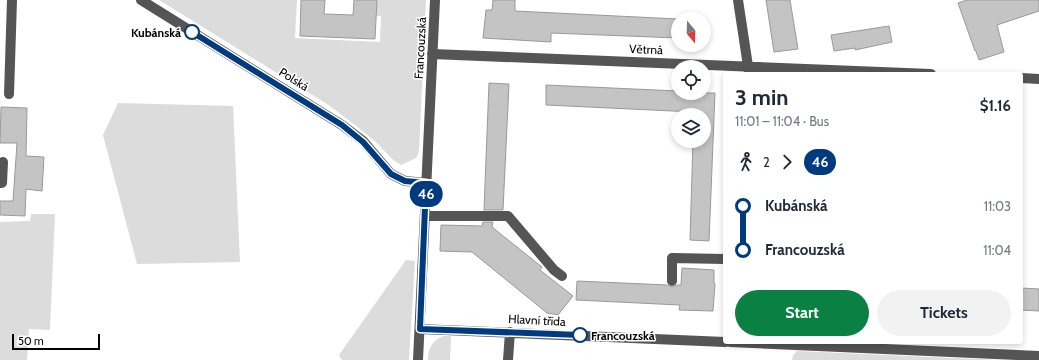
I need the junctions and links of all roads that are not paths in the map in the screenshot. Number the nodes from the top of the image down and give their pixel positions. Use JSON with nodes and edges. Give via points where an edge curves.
{"nodes":[{"id":1,"x":12,"y":0,"type":"edge"},
{"id":2,"x":141,"y":0,"type":"edge"},
{"id":3,"x":435,"y":0,"type":"edge"},
{"id":4,"x":738,"y":0,"type":"edge"},
{"id":5,"x":432,"y":54,"type":"junction"},
{"id":6,"x":749,"y":70,"type":"edge"},
{"id":7,"x":840,"y":72,"type":"edge"},
{"id":8,"x":1023,"y":78,"type":"edge"},
{"id":9,"x":1039,"y":79,"type":"edge"},
{"id":10,"x":9,"y":94,"type":"dead end"},
{"id":11,"x":3,"y":162,"type":"dead end"},
{"id":12,"x":0,"y":183,"type":"edge"},
{"id":13,"x":426,"y":183,"type":"junction"},
{"id":14,"x":425,"y":216,"type":"junction"},
{"id":15,"x":723,"y":259,"type":"edge"},
{"id":16,"x":562,"y":276,"type":"dead end"},
{"id":17,"x":672,"y":281,"type":"dead end"},
{"id":18,"x":420,"y":329,"type":"junction"},
{"id":19,"x":510,"y":332,"type":"junction"},
{"id":20,"x":723,"y":342,"type":"edge"},
{"id":21,"x":790,"y":344,"type":"edge"},
{"id":22,"x":1039,"y":356,"type":"edge"},
{"id":23,"x":418,"y":360,"type":"edge"},
{"id":24,"x":508,"y":360,"type":"edge"}],
"edges":[{"from":1,"to":10,"type":"street"},
{"from":2,"to":13,"type":"street","name":"Polská","via":[[342,125],[363,142],[397,178]]},
{"from":3,"to":5,"type":"street","name":"Francouzská"},
{"from":4,"to":6,"type":"street"},
{"from":5,"to":6,"type":"street","name":"Větrná"},
{"from":5,"to":13,"type":"street","name":"Francouzská"},
{"from":6,"to":7,"type":"street","name":"Větrná"},
{"from":8,"to":9,"type":"street"},
{"from":11,"to":12,"type":"street"},
{"from":13,"to":14,"type":"street","name":"Francouzská"},
{"from":14,"to":16,"type":"street","via":[[508,216]]},
{"from":14,"to":18,"type":"street","name":"Francouzská"},
{"from":15,"to":17,"type":"street","via":[[672,258]]},
{"from":18,"to":19,"type":"street","name":"Hlavní třída"},
{"from":18,"to":23,"type":"street","name":"Francouzská"},
{"from":19,"to":20,"type":"street","name":"Hlavní třída"},
{"from":19,"to":24,"type":"street"},
{"from":21,"to":22,"type":"street"}]}
